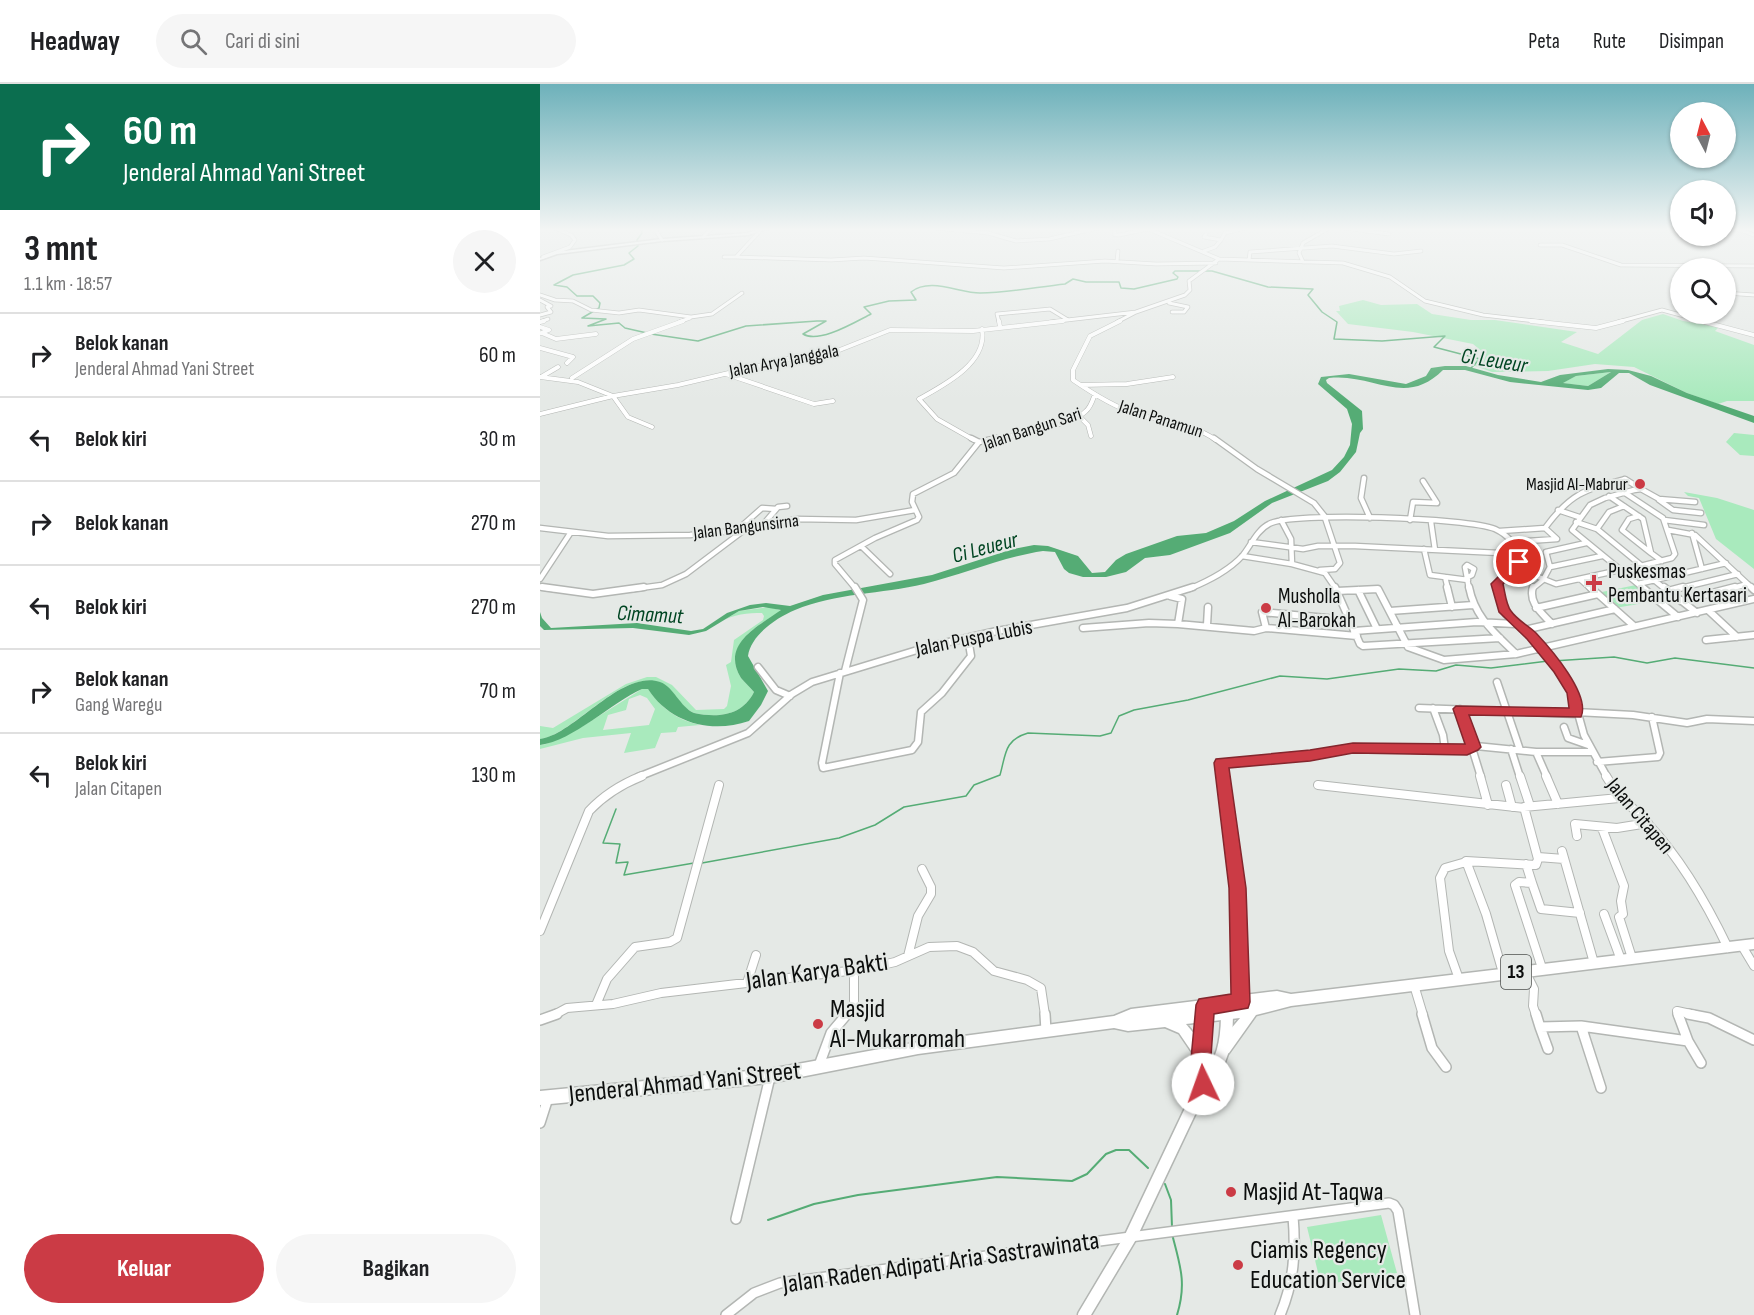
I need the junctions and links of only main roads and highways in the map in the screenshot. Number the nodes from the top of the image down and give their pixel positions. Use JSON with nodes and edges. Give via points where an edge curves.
{"nodes":[{"id":1,"x":1748,"y":945,"type":"edge"},
{"id":2,"x":1291,"y":1000,"type":"junction"},
{"id":3,"x":1227,"y":1008,"type":"junction"},
{"id":4,"x":1253,"y":1010,"type":"junction"},
{"id":5,"x":1205,"y":1011,"type":"junction"},
{"id":6,"x":1166,"y":1020,"type":"junction"},
{"id":7,"x":1114,"y":1022,"type":"junction"},
{"id":8,"x":1224,"y":1048,"type":"junction"},
{"id":9,"x":1201,"y":1053,"type":"junction"},
{"id":10,"x":1203,"y":1084,"type":"junction"},
{"id":11,"x":544,"y":1098,"type":"edge"},
{"id":12,"x":1084,"y":1315,"type":"edge"}],
"edges":[{"from":1,"to":2,"type":"highway","number":"13"},
{"from":2,"to":3,"type":"highway","name":"Jenderal Ahmad Yani Street","number":"13","via":[[1277,997]]},
{"from":2,"to":4,"type":"highway","name":"Jenderal Ahmad Yani Street","number":"13"},
{"from":3,"to":4,"type":"highway","name":"Jenderal Ahmad Yani Street","number":"13"},
{"from":3,"to":5,"type":"highway","name":"Jenderal Ahmad Yani Street","number":"13"},
{"from":3,"to":8,"type":"main road"},
{"from":4,"to":8,"type":"highway"},
{"from":5,"to":6,"type":"highway","name":"Jenderal Ahmad Yani Street","number":"13"},
{"from":5,"to":7,"type":"highway","name":"Jenderal Ahmad Yani Street","number":"13","via":[[1131,1015]]},
{"from":5,"to":9,"type":"main road"},
{"from":6,"to":7,"type":"highway","name":"Jenderal Ahmad Yani Street","number":"13","via":[[1128,1025]]},
{"from":6,"to":9,"type":"highway","via":[[1183,1029]]},
{"from":7,"to":11,"type":"highway","name":"Jenderal Ahmad Yani Street","number":"13","via":[[918,1048],[770,1076]]},
{"from":8,"to":10,"type":"main road","via":[[1214,1072]]},
{"from":9,"to":10,"type":"main road"},
{"from":10,"to":12,"type":"main road","via":[[1130,1238]]}]}
